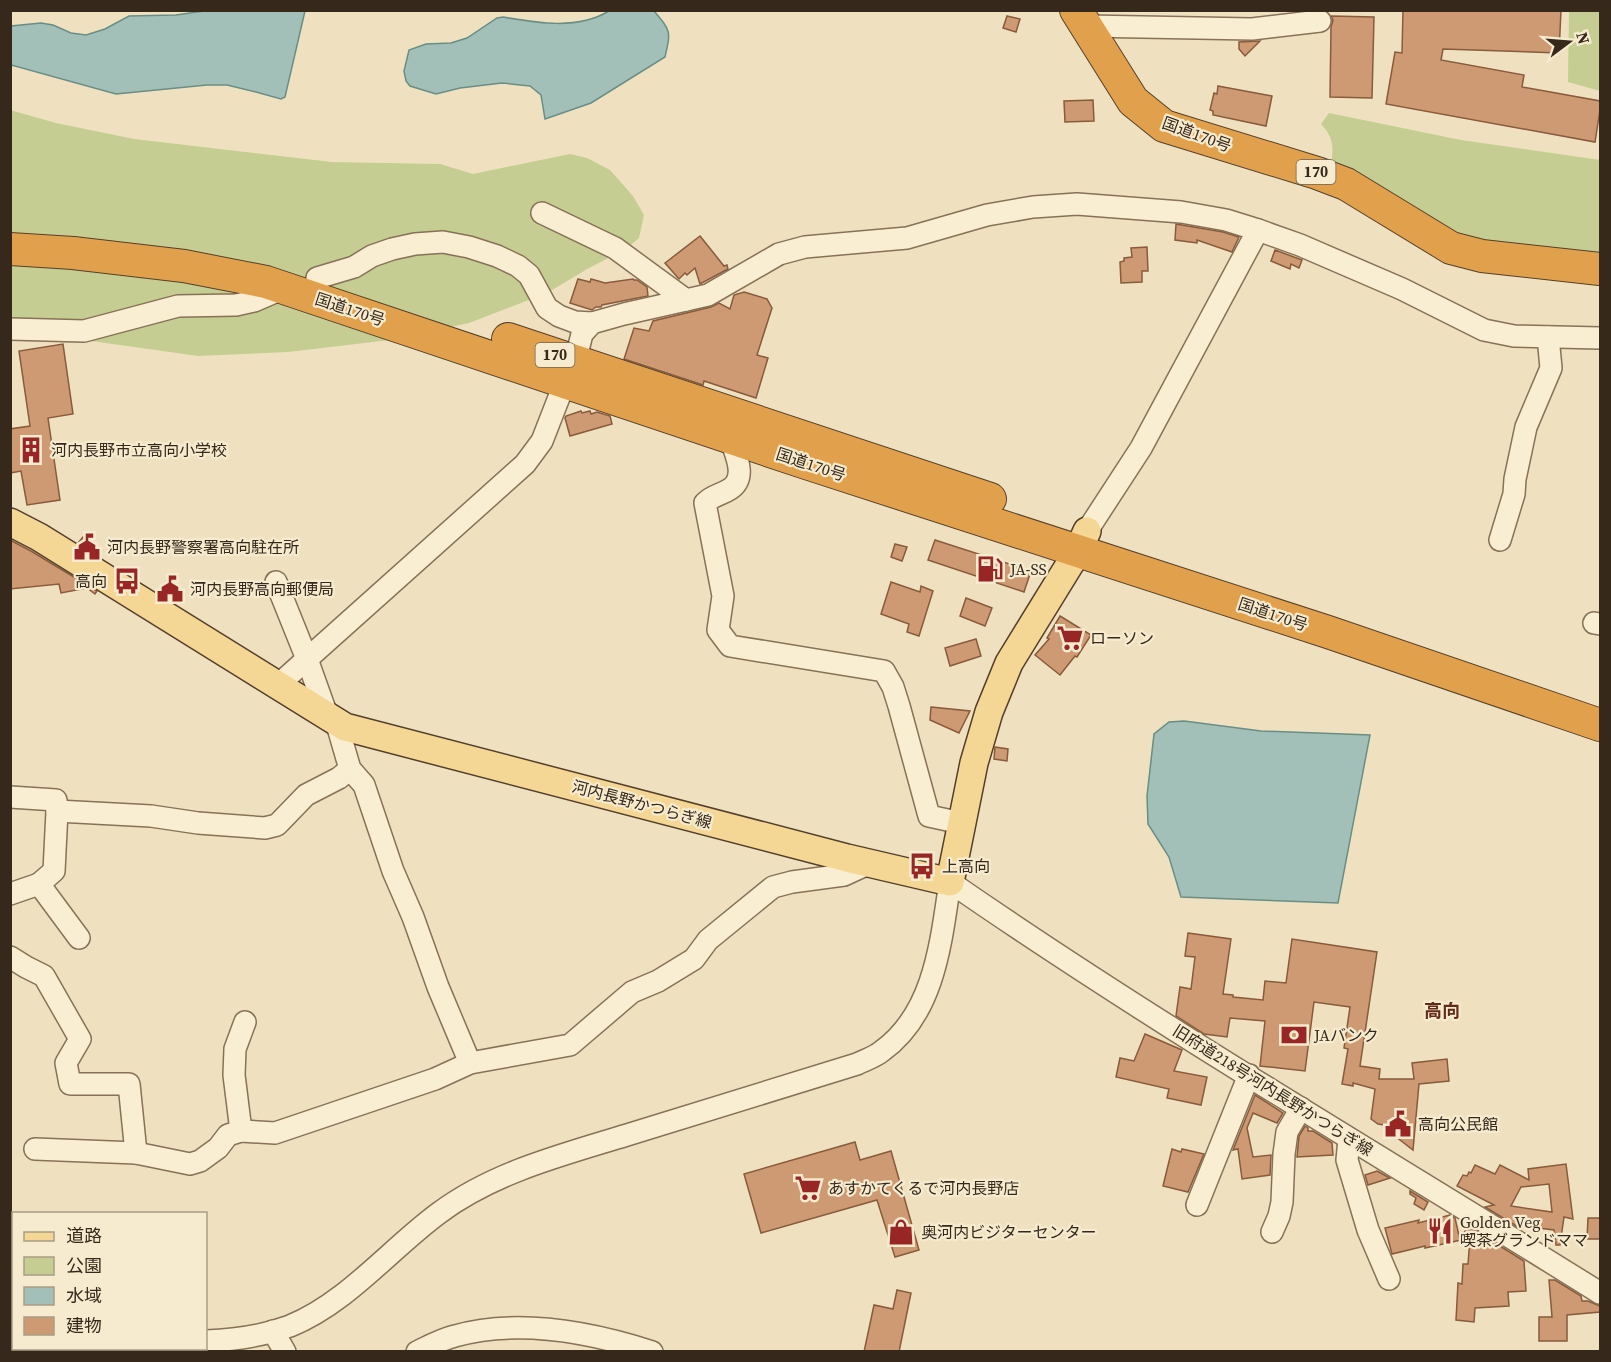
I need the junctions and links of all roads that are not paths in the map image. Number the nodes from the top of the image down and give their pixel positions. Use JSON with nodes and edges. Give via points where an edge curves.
{"nodes":[{"id":1,"x":1081,"y":18,"type":"edge"},
{"id":2,"x":1320,"y":21,"type":"dead end"},
{"id":3,"x":542,"y":213,"type":"dead end"},
{"id":4,"x":1258,"y":230,"type":"junction"},
{"id":5,"x":10,"y":232,"type":"edge"},
{"id":6,"x":10,"y":249,"type":"edge"},
{"id":7,"x":1600,"y":269,"type":"edge"},
{"id":8,"x":317,"y":278,"type":"junction"},
{"id":9,"x":284,"y":288,"type":"junction"},
{"id":10,"x":686,"y":300,"type":"junction"},
{"id":11,"x":592,"y":324,"type":"junction"},
{"id":12,"x":10,"y":329,"type":"edge"},
{"id":13,"x":1548,"y":337,"type":"junction"},
{"id":14,"x":1600,"y":338,"type":"edge"},
{"id":15,"x":570,"y":372,"type":"junction"},
{"id":16,"x":730,"y":437,"type":"junction"},
{"id":17,"x":10,"y":522,"type":"edge"},
{"id":18,"x":1500,"y":540,"type":"dead end"},
{"id":19,"x":1083,"y":541,"type":"junction"},
{"id":20,"x":276,"y":582,"type":"dead end"},
{"id":21,"x":307,"y":659,"type":"junction"},
{"id":22,"x":278,"y":685,"type":"junction"},
{"id":23,"x":1600,"y":706,"type":"edge"},
{"id":24,"x":331,"y":718,"type":"junction"},
{"id":25,"x":1600,"y":725,"type":"edge"},
{"id":26,"x":350,"y":769,"type":"junction"},
{"id":27,"x":10,"y":797,"type":"edge"},
{"id":28,"x":57,"y":811,"type":"junction"},
{"id":29,"x":961,"y":823,"type":"junction"},
{"id":30,"x":870,"y":863,"type":"junction"},
{"id":31,"x":950,"y":882,"type":"junction"},
{"id":32,"x":39,"y":884,"type":"junction"},
{"id":33,"x":10,"y":894,"type":"edge"},
{"id":34,"x":79,"y":938,"type":"dead end"},
{"id":35,"x":10,"y":957,"type":"edge"},
{"id":36,"x":245,"y":1022,"type":"dead end"},
{"id":37,"x":470,"y":1063,"type":"junction"},
{"id":38,"x":1249,"y":1075,"type":"junction"},
{"id":39,"x":1301,"y":1108,"type":"junction"},
{"id":40,"x":241,"y":1131,"type":"junction"},
{"id":41,"x":1349,"y":1138,"type":"junction"},
{"id":42,"x":35,"y":1149,"type":"dead end"},
{"id":43,"x":136,"y":1153,"type":"junction"},
{"id":44,"x":1197,"y":1205,"type":"dead end"},
{"id":45,"x":1272,"y":1232,"type":"dead end"},
{"id":46,"x":1389,"y":1279,"type":"dead end"},
{"id":47,"x":1600,"y":1293,"type":"edge"},
{"id":48,"x":273,"y":1331,"type":"junction"},
{"id":49,"x":207,"y":1341,"type":"edge"},
{"id":50,"x":285,"y":1352,"type":"edge"},
{"id":51,"x":417,"y":1352,"type":"edge"},
{"id":52,"x":652,"y":1352,"type":"edge"}],
"edges":[{"from":1,"to":2,"type":"street","via":[[1252,29]]},
{"from":1,"to":7,"type":"highway","name":"国道170号","number":"170","via":[[1133,101],[1164,126],[1346,184],[1451,248],[1482,256]]},
{"from":3,"to":10,"type":"street","via":[[615,248]]},
{"from":4,"to":10,"type":"street","via":[[1181,212],[1077,204],[1033,207],[987,215],[907,238],[796,249],[779,254],[708,295]]},
{"from":4,"to":13,"type":"street","via":[[1402,290],[1484,330]]},
{"from":4,"to":19,"type":"street","via":[[1141,448]]},
{"from":5,"to":8,"type":"highway","name":"国道170号","number":"170","via":[[186,249]]},
{"from":6,"to":9,"type":"highway","name":"国道170号","number":"170","via":[[184,266]]},
{"from":8,"to":11,"type":"street","via":[[393,249],[443,242],[469,247],[518,266],[529,275],[547,308],[575,322]]},
{"from":8,"to":15,"type":"highway","name":"国道170号","number":"170","via":[[361,290]]},
{"from":9,"to":12,"type":"street","via":[[236,305],[178,306],[84,331]]},
{"from":9,"to":15,"type":"highway","name":"国道170号","number":"170"},
{"from":10,"to":11,"type":"street"},
{"from":11,"to":15,"type":"street","via":[[582,334]]},
{"from":13,"to":14,"type":"street"},
{"from":13,"to":18,"type":"street","via":[[1551,368],[1526,427],[1514,494]]},
{"from":15,"to":16,"type":"highway","name":"国道170号","number":"170"},
{"from":15,"to":19,"type":"highway","name":"国道170号","number":"170"},
{"from":15,"to":21,"type":"street","via":[[542,441],[525,464]]},
{"from":16,"to":19,"type":"highway","name":"国道170号","number":"170"},
{"from":16,"to":29,"type":"street","via":[[740,468],[738,481],[705,503],[723,596],[718,630],[730,645],[884,671],[899,706],[929,816]]},
{"from":17,"to":22,"type":"main road","name":"河内長野かつらぎ線"},
{"from":19,"to":23,"type":"highway","name":"国道170号","number":"170","via":[[1333,615]]},
{"from":19,"to":25,"type":"highway","name":"国道170号","number":"170","via":[[1328,632]]},
{"from":19,"to":29,"type":"main road","via":[[1009,663],[989,712]]},
{"from":20,"to":21,"type":"street"},
{"from":21,"to":22,"type":"street"},
{"from":21,"to":24,"type":"street"},
{"from":22,"to":24,"type":"main road","name":"河内長野かつらぎ線"},
{"from":24,"to":26,"type":"street"},
{"from":24,"to":30,"type":"main road","name":"河内長野かつらぎ線","via":[[356,730]]},
{"from":26,"to":28,"type":"street","via":[[306,795],[277,825],[265,828]]},
{"from":26,"to":37,"type":"street","via":[[364,785],[393,871]]},
{"from":27,"to":28,"type":"street","via":[[56,800]]},
{"from":28,"to":32,"type":"street","via":[[54,871]]},
{"from":29,"to":31,"type":"main road"},
{"from":30,"to":31,"type":"main road","name":"河内長野かつらぎ線"},
{"from":30,"to":37,"type":"street","via":[[844,875],[773,887],[708,940],[694,959],[632,992],[570,1045]]},
{"from":31,"to":38,"type":"street","name":"旧府道218号河内長野かつらぎ線"},
{"from":31,"to":48,"type":"street","via":[[938,954],[918,1011],[908,1028],[879,1053],[857,1064],[528,1166],[501,1178],[438,1214],[335,1299],[292,1325]]},
{"from":32,"to":33,"type":"street"},
{"from":32,"to":34,"type":"street"},
{"from":35,"to":43,"type":"street","via":[[44,976],[80,1039],[66,1063],[70,1084],[129,1084]]},
{"from":36,"to":40,"type":"street","via":[[235,1049],[234,1074]]},
{"from":37,"to":40,"type":"street","via":[[435,1079],[275,1132]]},
{"from":38,"to":39,"type":"street","name":"旧府道218号河内長野かつらぎ線"},
{"from":38,"to":44,"type":"street"},
{"from":39,"to":41,"type":"street","name":"旧府道218号河内長野かつらぎ線"},
{"from":39,"to":45,"type":"street","via":[[1287,1132],[1282,1202]]},
{"from":40,"to":43,"type":"street","via":[[228,1135],[218,1148],[190,1164]]},
{"from":41,"to":46,"type":"street","via":[[1347,1160],[1368,1230]]},
{"from":41,"to":47,"type":"street","name":"旧府道218号河内長野かつらぎ線"},
{"from":42,"to":43,"type":"street"},
{"from":48,"to":49,"type":"street"},
{"from":48,"to":50,"type":"street"},
{"from":51,"to":52,"type":"street","via":[[453,1336],[508,1328],[555,1330]]}]}
